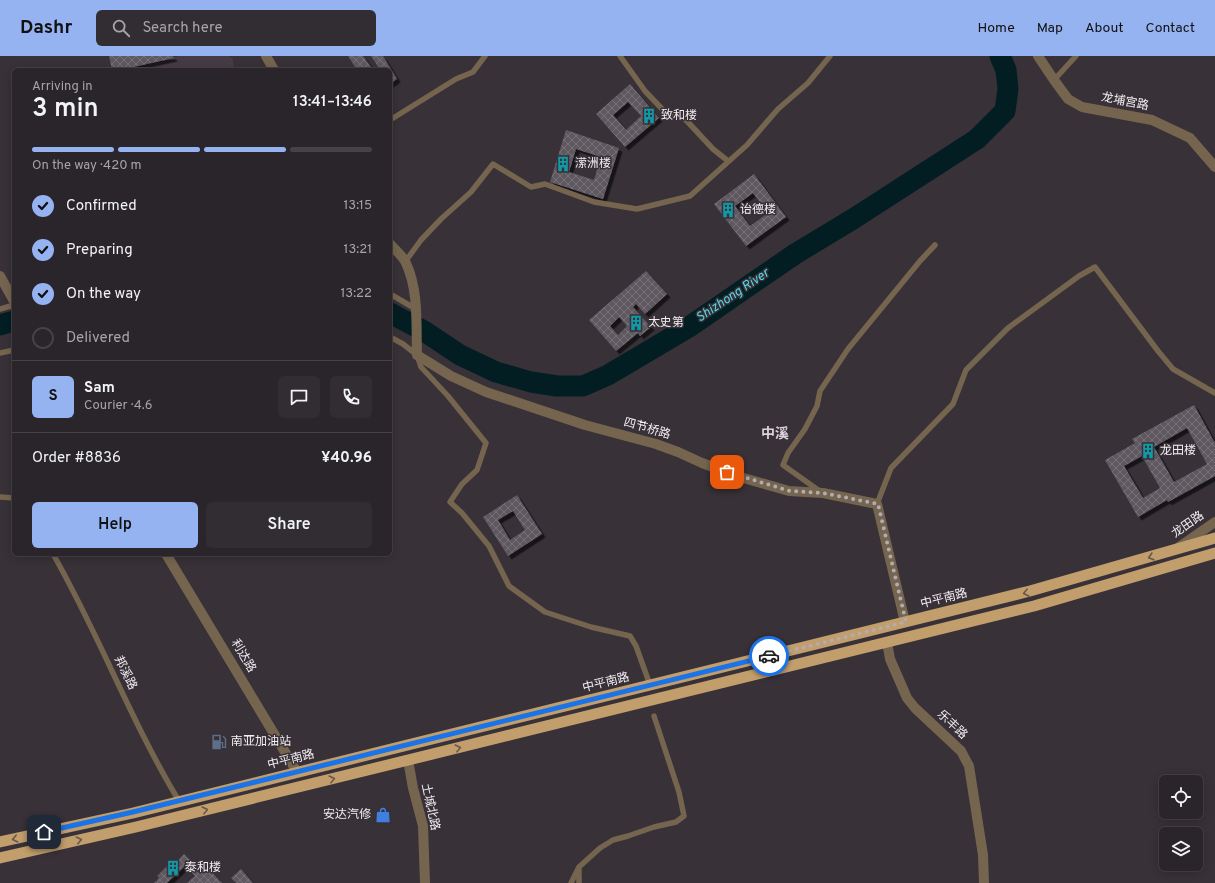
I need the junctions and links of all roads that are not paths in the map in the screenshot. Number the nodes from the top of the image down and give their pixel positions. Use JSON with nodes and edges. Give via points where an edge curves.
{"nodes":[{"id":1,"x":266,"y":56,"type":"edge"},
{"id":2,"x":485,"y":56,"type":"edge"},
{"id":3,"x":620,"y":56,"type":"edge"},
{"id":4,"x":830,"y":56,"type":"edge"},
{"id":5,"x":1038,"y":56,"type":"edge"},
{"id":6,"x":1076,"y":56,"type":"edge"},
{"id":7,"x":273,"y":68,"type":"edge"},
{"id":8,"x":1054,"y":80,"type":"junction"},
{"id":9,"x":392,"y":119,"type":"edge"},
{"id":10,"x":728,"y":161,"type":"junction"},
{"id":11,"x":1215,"y":167,"type":"edge"},
{"id":12,"x":935,"y":245,"type":"dead end"},
{"id":13,"x":392,"y":246,"type":"edge"},
{"id":14,"x":406,"y":262,"type":"junction"},
{"id":15,"x":0,"y":276,"type":"edge"},
{"id":16,"x":392,"y":295,"type":"edge"},
{"id":17,"x":12,"y":297,"type":"edge"},
{"id":18,"x":12,"y":306,"type":"edge"},
{"id":19,"x":0,"y":309,"type":"edge"},
{"id":20,"x":416,"y":309,"type":"junction"},
{"id":21,"x":392,"y":339,"type":"edge"},
{"id":22,"x":12,"y":350,"type":"edge"},
{"id":23,"x":0,"y":353,"type":"edge"},
{"id":24,"x":417,"y":355,"type":"junction"},
{"id":25,"x":1215,"y":394,"type":"edge"},
{"id":26,"x":823,"y":493,"type":"junction"},
{"id":27,"x":0,"y":497,"type":"edge"},
{"id":28,"x":12,"y":498,"type":"edge"},
{"id":29,"x":878,"y":504,"type":"junction"},
{"id":30,"x":1215,"y":522,"type":"edge"},
{"id":31,"x":1215,"y":538,"type":"edge"},
{"id":32,"x":1175,"y":550,"type":"junction"},
{"id":33,"x":1215,"y":553,"type":"edge"},
{"id":34,"x":54,"y":556,"type":"edge"},
{"id":35,"x":167,"y":556,"type":"edge"},
{"id":36,"x":906,"y":622,"type":"junction"},
{"id":37,"x":887,"y":642,"type":"junction"},
{"id":38,"x":650,"y":685,"type":"junction"},
{"id":39,"x":654,"y":716,"type":"dead end"},
{"id":40,"x":408,"y":760,"type":"junction"},
{"id":41,"x":297,"y":772,"type":"junction"},
{"id":42,"x":179,"y":801,"type":"junction"},
{"id":43,"x":0,"y":842,"type":"edge"},
{"id":44,"x":0,"y":858,"type":"edge"},
{"id":45,"x":579,"y":866,"type":"junction"},
{"id":46,"x":425,"y":883,"type":"edge"},
{"id":47,"x":571,"y":883,"type":"edge"},
{"id":48,"x":579,"y":883,"type":"edge"},
{"id":49,"x":984,"y":883,"type":"edge"}],
"edges":[{"from":1,"to":7,"type":"street"},
{"from":2,"to":9,"type":"lane","via":[[473,72],[456,79]]},
{"from":3,"to":10,"type":"lane","via":[[645,91],[665,112],[685,119]]},
{"from":4,"to":10,"type":"lane","via":[[808,83],[778,109],[747,145]]},
{"from":5,"to":8,"type":"street","name":"龙埔宫路"},
{"from":6,"to":8,"type":"lane"},
{"from":8,"to":11,"type":"street","name":"龙埔宫路","via":[[1068,99],[1082,107],[1152,120],[1190,138]]},
{"from":10,"to":14,"type":"lane","via":[[690,196],[637,209],[594,202],[545,184],[531,187],[493,164],[471,192],[421,240]]},
{"from":12,"to":26,"type":"lane","via":[[848,349],[820,390],[817,406],[788,453],[783,465]]},
{"from":13,"to":14,"type":"street"},
{"from":14,"to":20,"type":"street","via":[[413,283]]},
{"from":15,"to":17,"type":"street"},
{"from":16,"to":20,"type":"lane"},
{"from":18,"to":19,"type":"lane"},
{"from":20,"to":24,"type":"street"},
{"from":21,"to":24,"type":"lane"},
{"from":22,"to":23,"type":"lane"},
{"from":24,"to":26,"type":"street","name":"四节桥路","via":[[451,376],[503,398],[585,425],[656,444],[752,481],[790,491]]},
{"from":24,"to":38,"type":"lane","via":[[421,367],[486,443],[477,470],[462,484],[450,502],[489,546],[509,586],[545,612],[630,636]]},
{"from":25,"to":29,"type":"lane","via":[[1173,369],[1095,267],[1008,328],[966,370],[953,404],[891,468]]},
{"from":26,"to":29,"type":"street","name":"四节桥路"},
{"from":27,"to":28,"type":"lane"},
{"from":29,"to":36,"type":"street"},
{"from":30,"to":32,"type":"street","name":"龙田路"},
{"from":31,"to":32,"type":"highway","name":"中平南路"},
{"from":32,"to":36,"type":"highway","name":"中平南路","one_way":true,"via":[[1030,591]]},
{"from":33,"to":37,"type":"highway","via":[[1034,606]]},
{"from":34,"to":42,"type":"lane","name":"邦溪路","via":[[158,766]]},
{"from":35,"to":41,"type":"street","name":"利达路"},
{"from":36,"to":38,"type":"highway","name":"中平南路"},
{"from":40,"to":37,"type":"highway","one_way":true},
{"from":37,"to":49,"type":"street","name":"乐丰路","via":[[890,659],[907,698],[961,751],[969,766],[983,855]]},
{"from":38,"to":41,"type":"highway","name":"中平南路"},
{"from":39,"to":45,"type":"lane","via":[[679,792],[684,816],[676,822],[613,840]]},
{"from":44,"to":40,"type":"highway","one_way":true},
{"from":40,"to":46,"type":"street","name":"土城北路","via":[[412,788],[424,826]]},
{"from":41,"to":42,"type":"highway","name":"中平南路"},
{"from":42,"to":43,"type":"highway","name":"中平南路","one_way":true},
{"from":45,"to":47,"type":"lane"},
{"from":45,"to":48,"type":"lane"}]}
